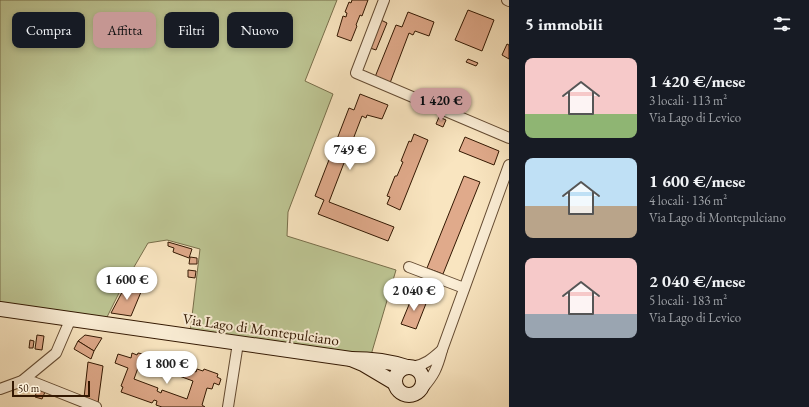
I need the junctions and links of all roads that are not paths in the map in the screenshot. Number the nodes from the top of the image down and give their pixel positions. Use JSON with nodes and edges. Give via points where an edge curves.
{"nodes":[{"id":1,"x":384,"y":0,"type":"edge"},
{"id":2,"x":509,"y":138,"type":"edge"},
{"id":3,"x":509,"y":166,"type":"edge"},
{"id":4,"x":408,"y":267,"type":"dead end"},
{"id":5,"x":464,"y":288,"type":"junction"},
{"id":6,"x":0,"y":309,"type":"edge"},
{"id":7,"x":71,"y":318,"type":"junction"},
{"id":8,"x":238,"y":343,"type":"junction"},
{"id":9,"x":442,"y":350,"type":"junction"},
{"id":10,"x":351,"y":359,"type":"junction"},
{"id":11,"x":410,"y":367,"type":"junction"},
{"id":12,"x":22,"y":381,"type":"junction"},
{"id":13,"x":396,"y":387,"type":"junction"},
{"id":14,"x":0,"y":389,"type":"edge"},
{"id":15,"x":420,"y":391,"type":"junction"},
{"id":16,"x":96,"y":407,"type":"edge"},
{"id":17,"x":228,"y":407,"type":"edge"},
{"id":18,"x":400,"y":407,"type":"edge"},
{"id":19,"x":412,"y":407,"type":"edge"}],
"edges":[{"from":1,"to":2,"type":"street","via":[[356,73]]},
{"from":3,"to":5,"type":"street"},
{"from":4,"to":5,"type":"street"},
{"from":5,"to":9,"type":"street"},
{"from":6,"to":7,"type":"street","name":"Via Lago di Montepulciano"},
{"from":7,"to":8,"type":"street","name":"Via Lago di Montepulciano"},
{"from":7,"to":12,"type":"street","via":[[56,353]]},
{"from":8,"to":10,"type":"street","name":"Via Lago di Montepulciano"},
{"from":8,"to":17,"type":"street"},
{"from":9,"to":11,"type":"street","via":[[430,361]]},
{"from":9,"to":15,"type":"street","via":[[438,366]]},
{"from":10,"to":11,"type":"street","name":"Via Lago di Montepulciano","via":[[374,360]]},
{"from":10,"to":13,"type":"street","name":"Via Lago di Montepulciano","via":[[363,364]]},
{"from":11,"to":13,"type":"street","via":[[399,371],[395,379]]},
{"from":11,"to":15,"type":"street","via":[[423,376]]},
{"from":12,"to":14,"type":"street"},
{"from":12,"to":16,"type":"street","via":[[33,382]]},
{"from":13,"to":15,"type":"street","via":[[406,396]]},
{"from":13,"to":18,"type":"street"},
{"from":15,"to":19,"type":"street"}]}
